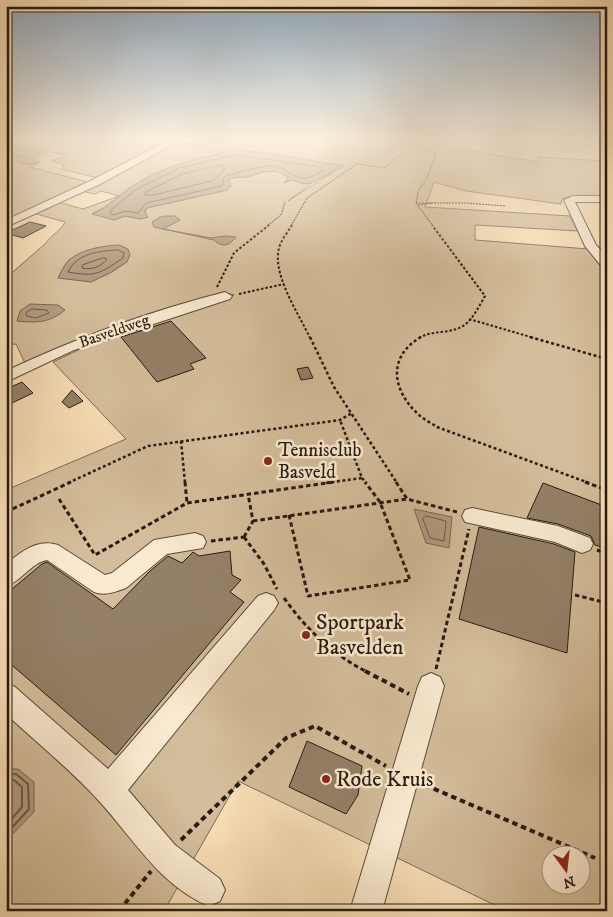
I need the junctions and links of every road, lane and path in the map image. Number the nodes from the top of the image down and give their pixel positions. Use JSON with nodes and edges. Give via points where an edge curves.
{"nodes":[{"id":1,"x":96,"y":182,"type":"edge"},
{"id":2,"x":331,"y":182,"type":"edge"},
{"id":3,"x":425,"y":182,"type":"edge"},
{"id":4,"x":607,"y":199,"type":"edge"},
{"id":5,"x":285,"y":202,"type":"dead end"},
{"id":6,"x":417,"y":204,"type":"junction"},
{"id":7,"x":506,"y":206,"type":"dead end"},
{"id":8,"x":6,"y":224,"type":"edge"},
{"id":9,"x":607,"y":264,"type":"edge"},
{"id":10,"x":284,"y":284,"type":"junction"},
{"id":11,"x":218,"y":298,"type":"junction"},
{"id":12,"x":469,"y":319,"type":"junction"},
{"id":13,"x":607,"y":359,"type":"edge"},
{"id":14,"x":6,"y":376,"type":"edge"},
{"id":15,"x":352,"y":413,"type":"junction"},
{"id":16,"x":340,"y":420,"type":"junction"},
{"id":17,"x":181,"y":441,"type":"junction"},
{"id":18,"x":362,"y":478,"type":"junction"},
{"id":19,"x":607,"y":490,"type":"edge"},
{"id":20,"x":248,"y":494,"type":"junction"},
{"id":21,"x":407,"y":498,"type":"junction"},
{"id":22,"x":59,"y":499,"type":"dead end"},
{"id":23,"x":380,"y":502,"type":"junction"},
{"id":24,"x":187,"y":503,"type":"junction"},
{"id":25,"x":6,"y":512,"type":"edge"},
{"id":26,"x":289,"y":515,"type":"junction"},
{"id":27,"x":472,"y":516,"type":"junction"},
{"id":28,"x":253,"y":521,"type":"junction"},
{"id":29,"x":244,"y":538,"type":"junction"},
{"id":30,"x":196,"y":542,"type":"joint"},
{"id":31,"x":582,"y":544,"type":"dead end"},
{"id":32,"x":6,"y":577,"type":"edge"},
{"id":33,"x":575,"y":595,"type":"dead end"},
{"id":34,"x":271,"y":596,"type":"junction"},
{"id":35,"x":607,"y":603,"type":"edge"},
{"id":36,"x":428,"y":694,"type":"junction"},
{"id":37,"x":6,"y":696,"type":"edge"},
{"id":38,"x":404,"y":776,"type":"junction"},
{"id":39,"x":109,"y":790,"type":"junction"},
{"id":40,"x":164,"y":856,"type":"junction"},
{"id":41,"x":596,"y":858,"type":"dead end"},
{"id":42,"x":209,"y":890,"type":"dead end"},
{"id":43,"x":119,"y":911,"type":"edge"},
{"id":44,"x":366,"y":911,"type":"edge"}],
"edges":[{"from":1,"to":8,"type":"street"},
{"from":2,"to":10,"type":"path","via":[[307,198],[279,247],[277,264]]},
{"from":3,"to":6,"type":"path","via":[[419,188]]},
{"from":4,"to":9,"type":"street","via":[[569,200],[591,246]]},
{"from":5,"to":11,"type":"path","via":[[281,215],[234,253]]},
{"from":6,"to":7,"type":"path"},
{"from":6,"to":12,"type":"path","via":[[485,296]]},
{"from":10,"to":11,"type":"path"},
{"from":10,"to":15,"type":"path","via":[[334,387]]},
{"from":11,"to":14,"type":"street","name":"Basveldweg","via":[[69,347]]},
{"from":12,"to":13,"type":"path"},
{"from":12,"to":19,"type":"path","via":[[461,327],[424,336],[404,349],[396,376],[401,391],[415,412],[460,437]]},
{"from":15,"to":16,"type":"path"},
{"from":15,"to":21,"type":"path"},
{"from":16,"to":17,"type":"path"},
{"from":16,"to":18,"type":"path"},
{"from":17,"to":24,"type":"path"},
{"from":17,"to":25,"type":"path","via":[[148,446]]},
{"from":18,"to":20,"type":"path"},
{"from":18,"to":23,"type":"path"},
{"from":20,"to":24,"type":"path"},
{"from":20,"to":28,"type":"path"},
{"from":21,"to":23,"type":"path"},
{"from":21,"to":27,"type":"path"},
{"from":22,"to":24,"type":"path","via":[[95,555]]},
{"from":23,"to":26,"type":"path"},
{"from":23,"to":26,"type":"path","via":[[410,580],[308,596]]},
{"from":26,"to":28,"type":"path"},
{"from":27,"to":31,"type":"street","via":[[558,534]]},
{"from":27,"to":36,"type":"path"},
{"from":28,"to":29,"type":"path"},
{"from":29,"to":30,"type":"path"},
{"from":29,"to":34,"type":"path","via":[[264,564]]},
{"from":30,"to":32,"type":"street","via":[[162,546],[118,581],[102,585],[50,551],[34,554]]},
{"from":33,"to":35,"type":"path"},
{"from":34,"to":36,"type":"path","via":[[346,661]]},
{"from":34,"to":39,"type":"lane"},
{"from":36,"to":38,"type":"street"},
{"from":37,"to":39,"type":"street"},
{"from":38,"to":40,"type":"path","via":[[314,726],[286,738]]},
{"from":38,"to":41,"type":"path"},
{"from":38,"to":44,"type":"street"},
{"from":39,"to":40,"type":"street"},
{"from":40,"to":42,"type":"street"},
{"from":40,"to":43,"type":"path"}]}
